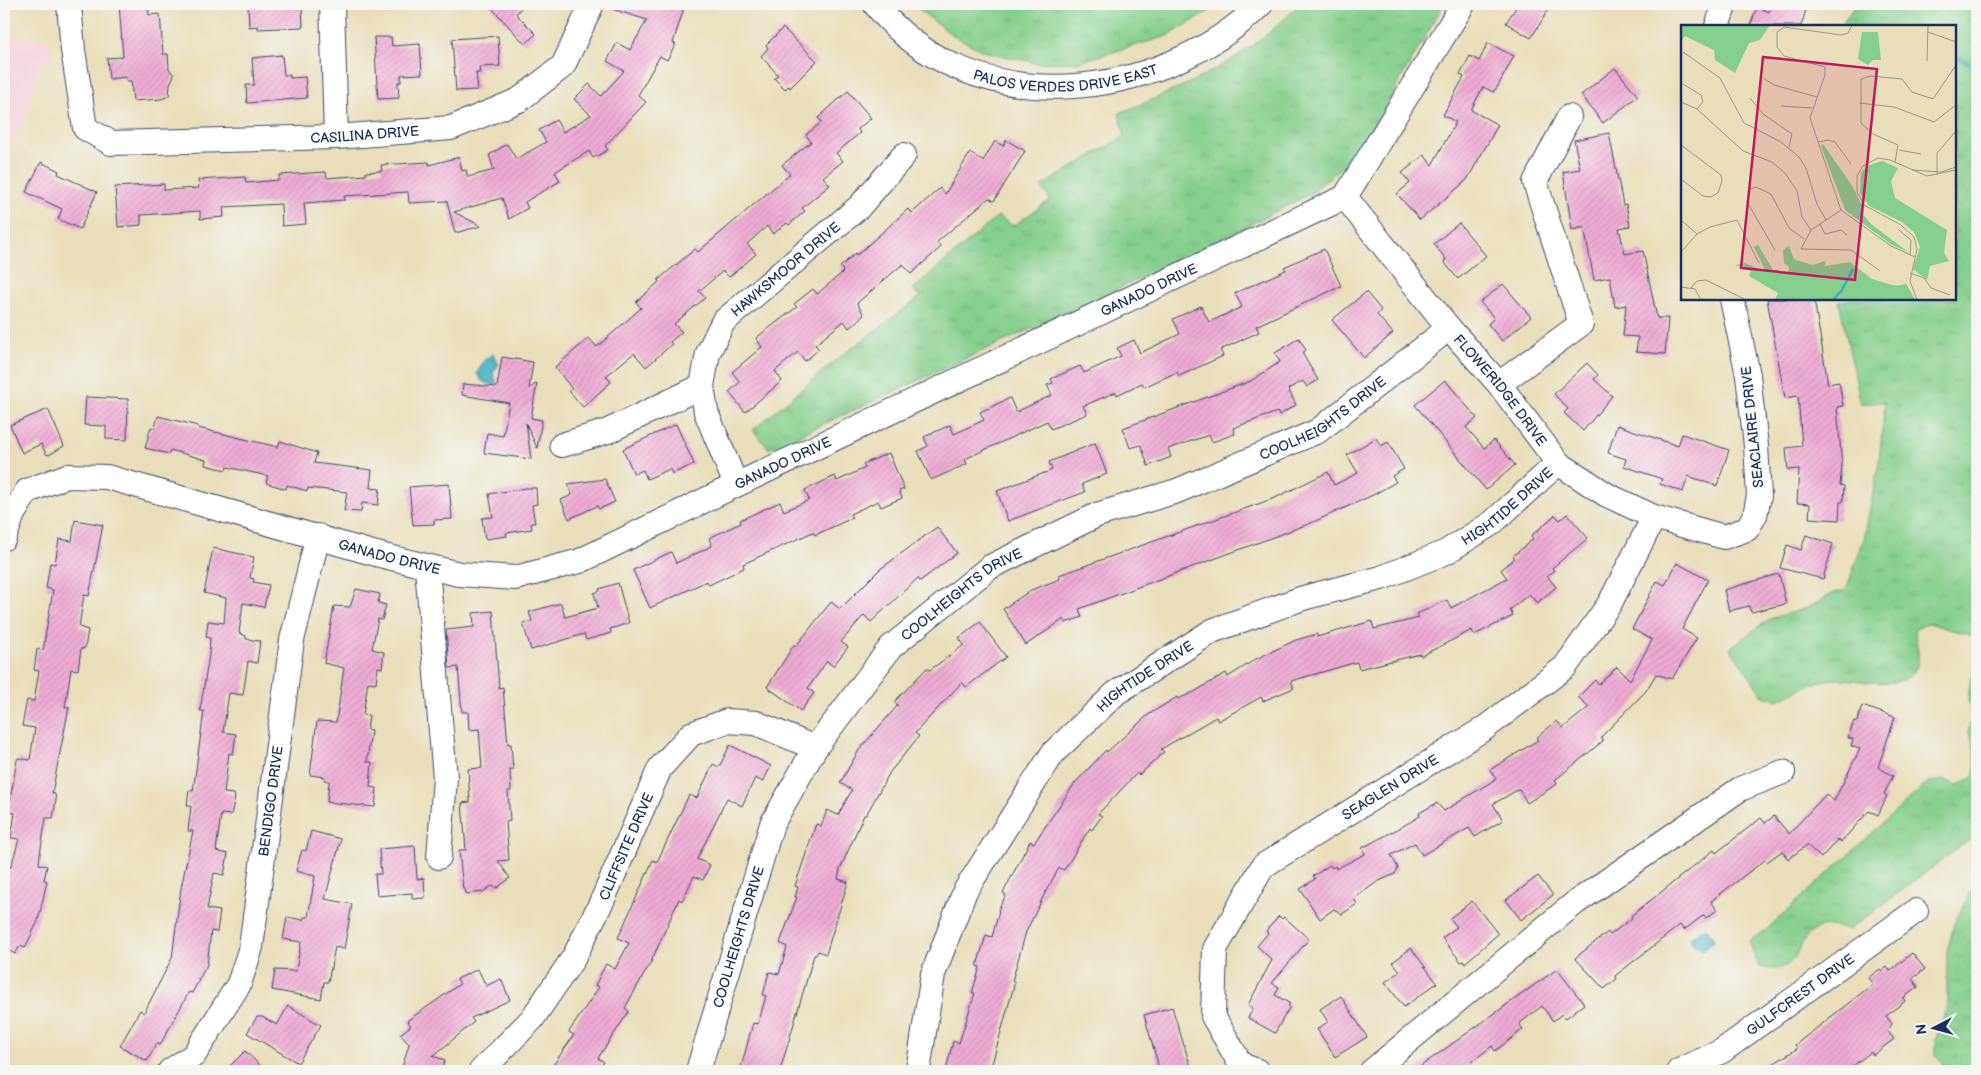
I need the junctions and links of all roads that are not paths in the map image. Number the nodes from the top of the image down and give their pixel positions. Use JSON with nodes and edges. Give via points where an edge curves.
{"nodes":[{"id":1,"x":70,"y":4,"type":"edge"},
{"id":2,"x":332,"y":4,"type":"edge"},
{"id":3,"x":592,"y":4,"type":"edge"},
{"id":4,"x":875,"y":4,"type":"edge"},
{"id":5,"x":1262,"y":4,"type":"edge"},
{"id":6,"x":1463,"y":4,"type":"edge"},
{"id":7,"x":1726,"y":4,"type":"edge"},
{"id":8,"x":1716,"y":25,"type":"edge"},
{"id":9,"x":1569,"y":117,"type":"dead end"},
{"id":10,"x":336,"y":137,"type":"junction"},
{"id":11,"x":904,"y":155,"type":"dead end"},
{"id":12,"x":1345,"y":197,"type":"junction"},
{"id":13,"x":1732,"y":300,"type":"edge"},
{"id":14,"x":1449,"y":328,"type":"junction"},
{"id":15,"x":1499,"y":384,"type":"junction"},
{"id":16,"x":702,"y":386,"type":"junction"},
{"id":17,"x":562,"y":445,"type":"dead end"},
{"id":18,"x":1558,"y":464,"type":"junction"},
{"id":19,"x":736,"y":485,"type":"junction"},
{"id":20,"x":1654,"y":517,"type":"junction"},
{"id":21,"x":318,"y":536,"type":"junction"},
{"id":22,"x":1724,"y":537,"type":"joint"},
{"id":23,"x":4,"y":538,"type":"edge"},
{"id":24,"x":427,"y":568,"type":"junction"},
{"id":25,"x":815,"y":748,"type":"junction"},
{"id":26,"x":1783,"y":772,"type":"dead end"},
{"id":27,"x":439,"y":857,"type":"dead end"},
{"id":28,"x":1916,"y":911,"type":"dead end"},
{"id":29,"x":484,"y":1068,"type":"edge"},
{"id":30,"x":170,"y":1071,"type":"edge"},
{"id":31,"x":698,"y":1071,"type":"edge"},
{"id":32,"x":918,"y":1071,"type":"edge"},
{"id":33,"x":1257,"y":1071,"type":"edge"},
{"id":34,"x":1372,"y":1071,"type":"edge"},
{"id":35,"x":1679,"y":1071,"type":"edge"}],
"edges":[{"from":1,"to":10,"type":"street","name":"CASILINA DRIVE","via":[[73,50],[85,128],[111,143]]},
{"from":2,"to":10,"type":"street"},
{"from":3,"to":10,"type":"street","name":"CASILINA DRIVE","via":[[564,66],[519,100],[451,128]]},
{"from":4,"to":5,"type":"street","name":"PALOS VERDES DRIVE EAST","via":[[911,39],[944,61],[980,77],[1051,87],[1105,82],[1158,69],[1222,36]]},
{"from":6,"to":12,"type":"street"},
{"from":7,"to":8,"type":"street"},
{"from":9,"to":15,"type":"street","via":[[1536,182],[1581,324]]},
{"from":11,"to":16,"type":"street","name":"HAWKSMOOR DRIVE","via":[[859,207],[723,322],[708,354]]},
{"from":12,"to":14,"type":"street","name":"FLOWERIDGE DRIVE"},
{"from":12,"to":19,"type":"street","name":"GANADO DRIVE"},
{"from":13,"to":22,"type":"street","name":"SEACLAIRE DRIVE","via":[[1748,375],[1759,496],[1756,515],[1747,530]]},
{"from":14,"to":15,"type":"street","name":"FLOWERIDGE DRIVE"},
{"from":14,"to":25,"type":"street","name":"COOLHEIGHTS DRIVE","via":[[1318,431],[1177,491],[1098,515],[990,567],[891,647]]},
{"from":15,"to":18,"type":"street","name":"FLOWERIDGE DRIVE"},
{"from":16,"to":17,"type":"street","via":[[608,431]]},
{"from":16,"to":19,"type":"street","name":"HAWKSMOOR DRIVE","via":[[706,412]]},
{"from":18,"to":20,"type":"street","name":"FLOWERIDGE DRIVE","via":[[1607,495]]},
{"from":18,"to":32,"type":"street","name":"HIGHTIDE DRIVE","via":[[1492,523],[1446,552],[1381,578],[1303,598],[1212,631],[1116,693],[1053,753],[966,891],[934,974]]},
{"from":19,"to":24,"type":"street","name":"GANADO DRIVE","via":[[580,561],[515,578]]},
{"from":20,"to":22,"type":"street","name":"FLOWERIDGE DRIVE"},
{"from":20,"to":33,"type":"street","name":"SEAGLEN DRIVE","via":[[1610,603],[1565,667],[1485,728],[1263,866],[1215,949],[1213,1016],[1241,1065]]},
{"from":21,"to":23,"type":"street","name":"GANADO DRIVE","via":[[108,477],[67,476],[27,491]]},
{"from":21,"to":24,"type":"street","name":"GANADO DRIVE"},
{"from":21,"to":30,"type":"street","name":"BENDIGO DRIVE","via":[[292,640],[251,947],[239,984],[194,1055]]},
{"from":24,"to":27,"type":"street","via":[[445,778]]},
{"from":25,"to":29,"type":"street","name":"CLIFFSITE DRIVE","via":[[756,723],[727,721],[691,734],[660,768],[574,957],[532,1019]]},
{"from":25,"to":31,"type":"street","name":"COOLHEIGHTS DRIVE","via":[[772,824]]},
{"from":26,"to":34,"type":"street","via":[[1740,789],[1575,903]]},
{"from":28,"to":35,"type":"street","name":"GULFCREST DRIVE","via":[[1722,1051]]}]}
